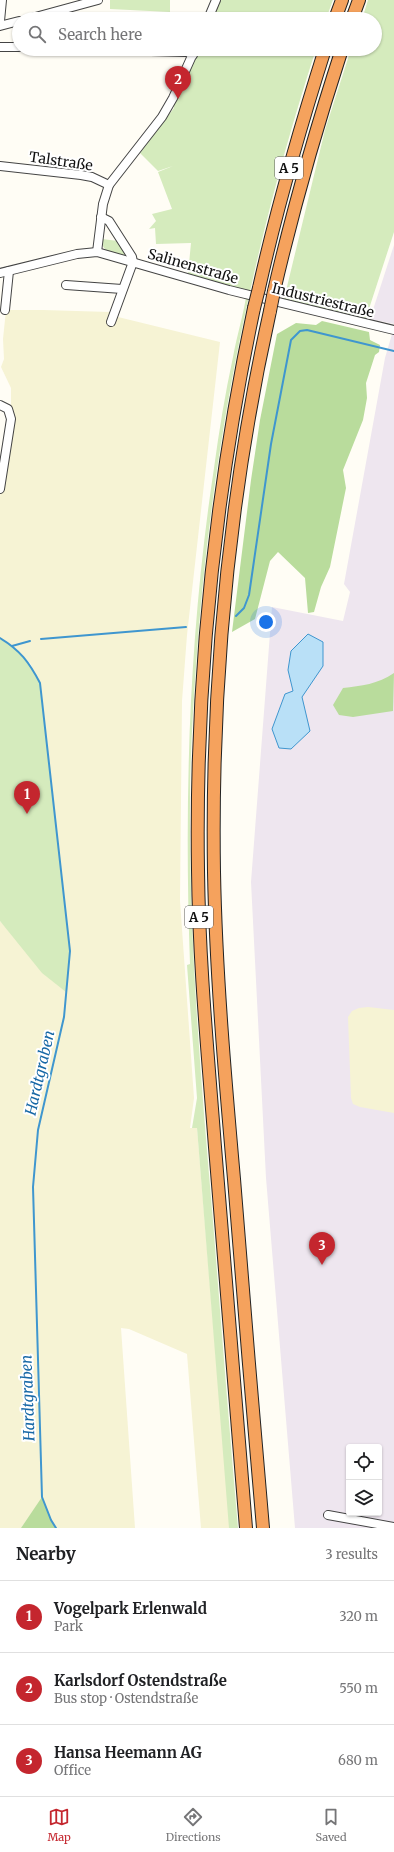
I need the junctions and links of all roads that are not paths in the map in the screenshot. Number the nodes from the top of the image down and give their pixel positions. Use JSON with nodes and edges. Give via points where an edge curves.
{"nodes":[{"id":1,"x":2,"y":0,"type":"edge"},
{"id":2,"x":98,"y":0,"type":"edge"},
{"id":3,"x":216,"y":0,"type":"edge"},
{"id":4,"x":342,"y":0,"type":"edge"},
{"id":5,"x":358,"y":0,"type":"edge"},
{"id":6,"x":54,"y":12,"type":"edge"},
{"id":7,"x":211,"y":12,"type":"edge"},
{"id":8,"x":338,"y":12,"type":"edge"},
{"id":9,"x":354,"y":12,"type":"edge"},
{"id":10,"x":0,"y":21,"type":"edge"},
{"id":11,"x":12,"y":23,"type":"edge"},
{"id":12,"x":0,"y":26,"type":"edge"},
{"id":13,"x":0,"y":47,"type":"edge"},
{"id":14,"x":12,"y":47,"type":"edge"},
{"id":15,"x":192,"y":56,"type":"edge"},
{"id":16,"x":323,"y":56,"type":"edge"},
{"id":17,"x":340,"y":56,"type":"edge"},
{"id":18,"x":0,"y":166,"type":"edge"},
{"id":19,"x":109,"y":185,"type":"junction"},
{"id":20,"x":101,"y":217,"type":"junction"},
{"id":21,"x":97,"y":252,"type":"junction"},
{"id":22,"x":133,"y":262,"type":"junction"},
{"id":23,"x":10,"y":271,"type":"junction"},
{"id":24,"x":0,"y":273,"type":"edge"},
{"id":25,"x":66,"y":285,"type":"dead end"},
{"id":26,"x":122,"y":289,"type":"junction"},
{"id":27,"x":246,"y":294,"type":"joint"},
{"id":28,"x":5,"y":310,"type":"dead end"},
{"id":29,"x":112,"y":322,"type":"dead end"},
{"id":30,"x":394,"y":330,"type":"edge"},
{"id":31,"x":0,"y":405,"type":"edge"},
{"id":32,"x":0,"y":489,"type":"edge"},
{"id":33,"x":328,"y":1515,"type":"dead end"},
{"id":34,"x":246,"y":1528,"type":"edge"},
{"id":35,"x":263,"y":1528,"type":"edge"},
{"id":36,"x":394,"y":1528,"type":"edge"}],
"edges":[{"from":1,"to":10,"type":"street"},
{"from":2,"to":6,"type":"street"},
{"from":3,"to":7,"type":"street"},
{"from":4,"to":8,"type":"highway"},
{"from":5,"to":9,"type":"highway"},
{"from":11,"to":12,"type":"street"},
{"from":13,"to":14,"type":"street"},
{"from":15,"to":19,"type":"street","via":[[162,117]]},
{"from":16,"to":34,"type":"highway","number":"A 5","bridge":true,"via":[[276,215],[254,308],[230,436],[214,547],[204,662],[198,811],[202,980]]},
{"from":17,"to":35,"type":"highway","number":"A 5","bridge":true,"via":[[291,218],[246,428],[232,534],[218,684],[214,826],[219,996]]},
{"from":18,"to":19,"type":"street","name":"Talstraße","via":[[81,174]]},
{"from":19,"to":20,"type":"street","name":"Talstraße"},
{"from":20,"to":21,"type":"street","name":"Talstraße"},
{"from":20,"to":22,"type":"street","via":[[109,221]]},
{"from":21,"to":22,"type":"street","name":"Salinenstraße"},
{"from":21,"to":23,"type":"street","name":"Salinenstraße","via":[[77,254]]},
{"from":22,"to":26,"type":"street","name":"Salinenstraße"},
{"from":22,"to":27,"type":"street","name":"Salinenstraße"},
{"from":23,"to":24,"type":"street","name":"Salinenstraße"},
{"from":23,"to":28,"type":"street"},
{"from":25,"to":26,"type":"street"},
{"from":26,"to":29,"type":"street","name":"Salinenstraße"},
{"from":27,"to":30,"type":"street","name":"Industriestraße"},
{"from":31,"to":32,"type":"street","via":[[8,409],[11,420]]},
{"from":33,"to":36,"type":"street"}]}
